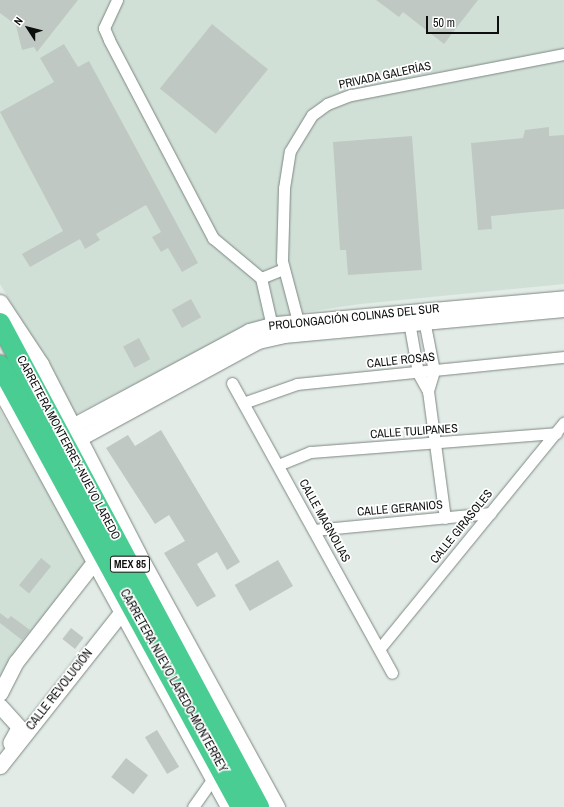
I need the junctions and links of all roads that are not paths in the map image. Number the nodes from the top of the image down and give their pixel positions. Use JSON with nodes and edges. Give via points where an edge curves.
{"nodes":[{"id":1,"x":117,"y":0,"type":"edge"},
{"id":2,"x":564,"y":54,"type":"edge"},
{"id":3,"x":283,"y":269,"type":"junction"},
{"id":4,"x":261,"y":278,"type":"junction"},
{"id":5,"x":564,"y":298,"type":"edge"},
{"id":6,"x":0,"y":302,"type":"edge"},
{"id":7,"x":564,"y":309,"type":"edge"},
{"id":8,"x":416,"y":318,"type":"junction"},
{"id":9,"x":7,"y":323,"type":"edge"},
{"id":10,"x":300,"y":328,"type":"junction"},
{"id":11,"x":273,"y":331,"type":"junction"},
{"id":12,"x":564,"y":357,"type":"edge"},
{"id":13,"x":0,"y":365,"type":"edge"},
{"id":14,"x":434,"y":371,"type":"junction"},
{"id":15,"x":418,"y":373,"type":"junction"},
{"id":16,"x":232,"y":383,"type":"dead end"},
{"id":17,"x":0,"y":390,"type":"edge"},
{"id":18,"x":428,"y":391,"type":"junction"},
{"id":19,"x":243,"y":403,"type":"junction"},
{"id":20,"x":564,"y":422,"type":"edge"},
{"id":21,"x":76,"y":432,"type":"junction"},
{"id":22,"x":556,"y":433,"type":"junction"},
{"id":23,"x":435,"y":444,"type":"junction"},
{"id":24,"x":278,"y":464,"type":"junction"},
{"id":25,"x":94,"y":495,"type":"junction"},
{"id":26,"x":490,"y":513,"type":"junction"},
{"id":27,"x":445,"y":518,"type":"junction"},
{"id":28,"x":314,"y":530,"type":"junction"},
{"id":29,"x":138,"y":553,"type":"junction"},
{"id":30,"x":94,"y":562,"type":"junction"},
{"id":31,"x":120,"y":614,"type":"junction"},
{"id":32,"x":380,"y":648,"type":"junction"},
{"id":33,"x":392,"y":673,"type":"dead end"},
{"id":34,"x":0,"y":693,"type":"edge"},
{"id":35,"x":0,"y":706,"type":"edge"},
{"id":36,"x":2,"y":763,"type":"edge"},
{"id":37,"x":216,"y":784,"type":"junction"},
{"id":38,"x":194,"y":807,"type":"edge"},
{"id":39,"x":229,"y":807,"type":"edge"},
{"id":40,"x":241,"y":807,"type":"edge"},
{"id":41,"x":259,"y":807,"type":"edge"},
{"id":42,"x":277,"y":807,"type":"edge"}],
"edges":[{"from":1,"to":4,"type":"street","via":[[104,28],[109,40],[213,238]]},
{"from":2,"to":3,"type":"street","name":"PRIVADA GALERÍAS","via":[[351,94],[319,109],[297,135],[286,164]]},
{"from":3,"to":4,"type":"street"},
{"from":3,"to":10,"type":"street","name":"PRIVADA GALERÍAS"},
{"from":4,"to":11,"type":"street"},
{"from":5,"to":8,"type":"street","name":"PROLONGACIÓN COLINAS DEL SUR"},
{"from":6,"to":9,"type":"street"},
{"from":7,"to":8,"type":"street","name":"PROLONGACIÓN COLINAS DEL SUR"},
{"from":8,"to":10,"type":"street","name":"PROLONGACIÓN COLINAS DEL SUR"},
{"from":8,"to":14,"type":"street"},
{"from":8,"to":15,"type":"street"},
{"from":9,"to":21,"type":"street","via":[[41,364]]},
{"from":9,"to":25,"type":"highway","name":"CARRETERA MONTERREY-NUEVO LAREDO","number":"MEX 85","via":[[53,420]]},
{"from":10,"to":11,"type":"street","name":"PROLONGACIÓN COLINAS DEL SUR"},
{"from":11,"to":21,"type":"street","name":"PROLONGACIÓN COLINAS DEL SUR","via":[[223,344]]},
{"from":12,"to":14,"type":"street","name":"CALLE ROSAS"},
{"from":13,"to":40,"type":"highway","name":"CARRETERA NUEVO LAREDO-MONTERREY","number":"MEX 85"},
{"from":14,"to":15,"type":"street","name":"CALLE ROSAS"},
{"from":14,"to":18,"type":"street"},
{"from":15,"to":18,"type":"street"},
{"from":15,"to":19,"type":"street","name":"CALLE ROSAS","via":[[297,384]]},
{"from":16,"to":19,"type":"street","name":"CALLE MAGNOLIAS"},
{"from":17,"to":30,"type":"street"},
{"from":18,"to":23,"type":"street"},
{"from":19,"to":24,"type":"street","name":"CALLE MAGNOLIAS"},
{"from":20,"to":22,"type":"street","name":"CALLE GIRASOLES"},
{"from":21,"to":29,"type":"street"},
{"from":22,"to":23,"type":"street","name":"CALLE TULIPANES"},
{"from":22,"to":26,"type":"street","name":"CALLE GIRASOLES"},
{"from":23,"to":24,"type":"street","name":"CALLE TULIPANES","via":[[310,452]]},
{"from":23,"to":27,"type":"street"},
{"from":24,"to":28,"type":"street","name":"CALLE MAGNOLIAS"},
{"from":25,"to":29,"type":"highway"},
{"from":25,"to":41,"type":"highway","name":"CARRETERA MONTERREY-NUEVO LAREDO","number":"MEX 85"},
{"from":26,"to":27,"type":"street","name":"CALLE GERANIOS"},
{"from":26,"to":32,"type":"street","name":"CALLE GIRASOLES"},
{"from":27,"to":28,"type":"street","name":"CALLE GERANIOS"},
{"from":28,"to":32,"type":"street","name":"CALLE MAGNOLIAS"},
{"from":29,"to":42,"type":"street"},
{"from":30,"to":31,"type":"street"},
{"from":30,"to":34,"type":"street","via":[[16,662]]},
{"from":31,"to":36,"type":"street","name":"CALLE REVOLUCIÓN"},
{"from":31,"to":37,"type":"street"},
{"from":32,"to":33,"type":"street","name":"CALLE MAGNOLIAS"},
{"from":35,"to":36,"type":"street","via":[[19,726]]},
{"from":37,"to":38,"type":"street"},
{"from":37,"to":39,"type":"highway"}]}
